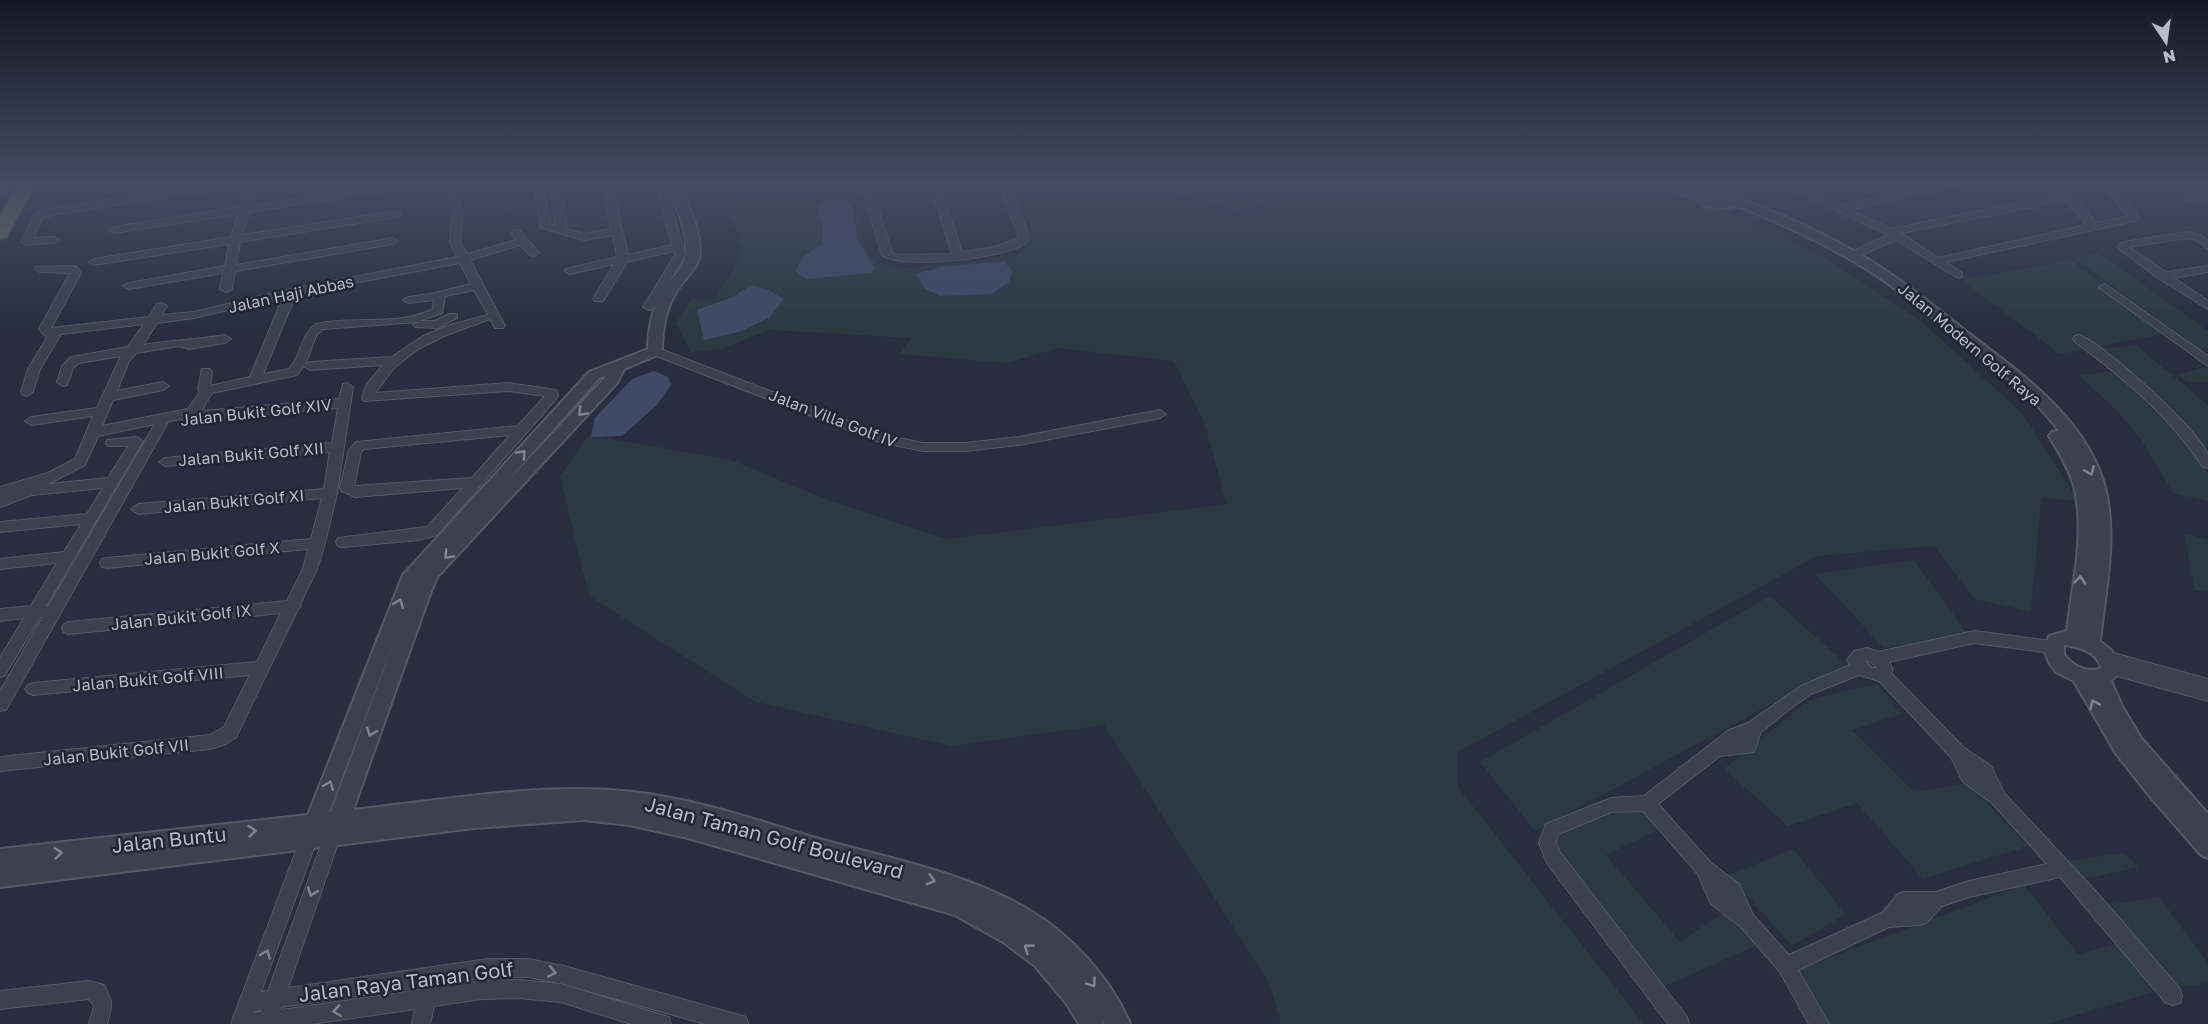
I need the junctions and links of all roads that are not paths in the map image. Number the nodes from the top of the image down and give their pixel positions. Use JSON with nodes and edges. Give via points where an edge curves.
{"nodes":[{"id":1,"x":30,"y":233,"type":"edge"},
{"id":2,"x":237,"y":233,"type":"edge"},
{"id":3,"x":280,"y":233,"type":"edge"},
{"id":4,"x":456,"y":233,"type":"edge"},
{"id":5,"x":566,"y":233,"type":"edge"},
{"id":6,"x":608,"y":233,"type":"edge"},
{"id":7,"x":617,"y":233,"type":"edge"},
{"id":8,"x":674,"y":233,"type":"edge"},
{"id":9,"x":688,"y":233,"type":"edge"},
{"id":10,"x":880,"y":233,"type":"edge"},
{"id":11,"x":950,"y":233,"type":"edge"},
{"id":12,"x":1023,"y":233,"type":"edge"},
{"id":13,"x":1797,"y":233,"type":"edge"},
{"id":14,"x":1809,"y":233,"type":"edge"},
{"id":15,"x":1889,"y":233,"type":"edge"},
{"id":16,"x":1892,"y":233,"type":"edge"},
{"id":17,"x":2067,"y":233,"type":"edge"},
{"id":18,"x":54,"y":240,"type":"dead end"},
{"id":19,"x":235,"y":240,"type":"junction"},
{"id":20,"x":393,"y":241,"type":"dead end"},
{"id":21,"x":2208,"y":246,"type":"edge"},
{"id":22,"x":678,"y":248,"type":"junction"},
{"id":23,"x":534,"y":253,"type":"dead end"},
{"id":24,"x":1849,"y":253,"type":"junction"},
{"id":25,"x":958,"y":255,"type":"junction"},
{"id":26,"x":463,"y":259,"type":"junction"},
{"id":27,"x":623,"y":259,"type":"junction"},
{"id":28,"x":1937,"y":261,"type":"junction"},
{"id":29,"x":94,"y":262,"type":"dead end"},
{"id":30,"x":229,"y":268,"type":"junction"},
{"id":31,"x":40,"y":269,"type":"dead end"},
{"id":32,"x":2208,"y":269,"type":"edge"},
{"id":33,"x":570,"y":271,"type":"dead end"},
{"id":34,"x":1958,"y":275,"type":"dead end"},
{"id":35,"x":2162,"y":276,"type":"junction"},
{"id":36,"x":129,"y":286,"type":"dead end"},
{"id":37,"x":476,"y":286,"type":"junction"},
{"id":38,"x":2105,"y":287,"type":"dead end"},
{"id":39,"x":226,"y":289,"type":"dead end"},
{"id":40,"x":291,"y":292,"type":"junction"},
{"id":41,"x":443,"y":298,"type":"junction"},
{"id":42,"x":599,"y":299,"type":"dead end"},
{"id":43,"x":409,"y":300,"type":"dead end"},
{"id":44,"x":160,"y":306,"type":"dead end"},
{"id":45,"x":2208,"y":306,"type":"edge"},
{"id":46,"x":649,"y":307,"type":"dead end"},
{"id":47,"x":485,"y":318,"type":"dead end"},
{"id":48,"x":153,"y":321,"type":"junction"},
{"id":49,"x":457,"y":321,"type":"junction"},
{"id":50,"x":437,"y":324,"type":"junction"},
{"id":51,"x":499,"y":326,"type":"dead end"},
{"id":52,"x":57,"y":331,"type":"junction"},
{"id":53,"x":342,"y":331,"type":"dead end"},
{"id":54,"x":432,"y":336,"type":"junction"},
{"id":55,"x":225,"y":339,"type":"dead end"},
{"id":56,"x":2079,"y":339,"type":"dead end"},
{"id":57,"x":130,"y":351,"type":"junction"},
{"id":58,"x":655,"y":351,"type":"junction"},
{"id":59,"x":392,"y":361,"type":"junction"},
{"id":60,"x":2208,"y":362,"type":"edge"},
{"id":61,"x":310,"y":366,"type":"dead end"},
{"id":62,"x":617,"y":367,"type":"junction"},
{"id":63,"x":206,"y":372,"type":"dead end"},
{"id":64,"x":255,"y":379,"type":"junction"},
{"id":65,"x":63,"y":382,"type":"dead end"},
{"id":66,"x":163,"y":386,"type":"dead end"},
{"id":67,"x":347,"y":387,"type":"dead end"},
{"id":68,"x":206,"y":391,"type":"junction"},
{"id":69,"x":27,"y":392,"type":"dead end"},
{"id":70,"x":109,"y":397,"type":"junction"},
{"id":71,"x":344,"y":403,"type":"junction"},
{"id":72,"x":103,"y":411,"type":"junction"},
{"id":73,"x":538,"y":412,"type":"junction"},
{"id":74,"x":1160,"y":414,"type":"dead end"},
{"id":75,"x":556,"y":416,"type":"junction"},
{"id":76,"x":32,"y":421,"type":"dead end"},
{"id":77,"x":521,"y":430,"type":"junction"},
{"id":78,"x":95,"y":432,"type":"junction"},
{"id":79,"x":112,"y":442,"type":"dead end"},
{"id":80,"x":338,"y":447,"type":"junction"},
{"id":81,"x":165,"y":462,"type":"dead end"},
{"id":82,"x":2208,"y":464,"type":"edge"},
{"id":83,"x":508,"y":481,"type":"junction"},
{"id":84,"x":477,"y":482,"type":"junction"},
{"id":85,"x":113,"y":483,"type":"junction"},
{"id":86,"x":0,"y":492,"type":"edge"},
{"id":87,"x":330,"y":493,"type":"junction"},
{"id":88,"x":0,"y":502,"type":"edge"},
{"id":89,"x":138,"y":509,"type":"dead end"},
{"id":90,"x":93,"y":518,"type":"junction"},
{"id":91,"x":0,"y":527,"type":"edge"},
{"id":92,"x":343,"y":542,"type":"dead end"},
{"id":93,"x":318,"y":543,"type":"junction"},
{"id":94,"x":69,"y":557,"type":"junction"},
{"id":95,"x":107,"y":563,"type":"dead end"},
{"id":96,"x":0,"y":564,"type":"edge"},
{"id":97,"x":294,"y":606,"type":"junction"},
{"id":98,"x":56,"y":610,"type":"junction"},
{"id":99,"x":36,"y":611,"type":"junction"},
{"id":100,"x":0,"y":615,"type":"edge"},
{"id":101,"x":69,"y":628,"type":"dead end"},
{"id":102,"x":2083,"y":641,"type":"junction"},
{"id":103,"x":2052,"y":647,"type":"junction"},
{"id":104,"x":1878,"y":658,"type":"junction"},
{"id":105,"x":1,"y":667,"type":"edge"},
{"id":106,"x":262,"y":668,"type":"junction"},
{"id":107,"x":1859,"y":668,"type":"junction"},
{"id":108,"x":2100,"y":670,"type":"junction"},
{"id":109,"x":1882,"y":674,"type":"junction"},
{"id":110,"x":2208,"y":685,"type":"edge"},
{"id":111,"x":33,"y":689,"type":"dead end"},
{"id":112,"x":2208,"y":695,"type":"edge"},
{"id":113,"x":0,"y":705,"type":"edge"},
{"id":114,"x":0,"y":764,"type":"edge"},
{"id":115,"x":1647,"y":803,"type":"junction"},
{"id":116,"x":335,"y":829,"type":"junction"},
{"id":117,"x":2208,"y":829,"type":"edge"},
{"id":118,"x":311,"y":832,"type":"junction"},
{"id":119,"x":2208,"y":848,"type":"edge"},
{"id":120,"x":0,"y":859,"type":"edge"},
{"id":121,"x":2064,"y":868,"type":"junction"},
{"id":122,"x":0,"y":877,"type":"edge"},
{"id":123,"x":1786,"y":966,"type":"junction"},
{"id":124,"x":422,"y":978,"type":"junction"},
{"id":125,"x":379,"y":984,"type":"junction"},
{"id":126,"x":2173,"y":996,"type":"dead end"},
{"id":127,"x":280,"y":998,"type":"junction"},
{"id":128,"x":422,"y":998,"type":"junction"},
{"id":129,"x":0,"y":1000,"type":"edge"},
{"id":130,"x":247,"y":1003,"type":"junction"},
{"id":131,"x":373,"y":1005,"type":"junction"},
{"id":132,"x":266,"y":1022,"type":"edge"},
{"id":133,"x":98,"y":1024,"type":"edge"},
{"id":134,"x":240,"y":1024,"type":"edge"},
{"id":135,"x":246,"y":1024,"type":"edge"},
{"id":136,"x":421,"y":1024,"type":"edge"},
{"id":137,"x":662,"y":1024,"type":"edge"},
{"id":138,"x":739,"y":1024,"type":"edge"},
{"id":139,"x":1092,"y":1024,"type":"edge"},
{"id":140,"x":1118,"y":1024,"type":"edge"},
{"id":141,"x":1680,"y":1024,"type":"edge"},
{"id":142,"x":1820,"y":1024,"type":"edge"}],
"edges":[{"from":1,"to":18,"type":"street","via":[[26,242]]},
{"from":2,"to":19,"type":"street"},
{"from":3,"to":19,"type":"street"},
{"from":4,"to":26,"type":"street"},
{"from":5,"to":6,"type":"street","via":[[587,237]]},
{"from":7,"to":27,"type":"street"},
{"from":8,"to":22,"type":"street"},
{"from":9,"to":58,"type":"street","via":[[693,253],[660,312],[654,334]]},
{"from":10,"to":25,"type":"street","via":[[887,255],[893,259],[915,261]]},
{"from":11,"to":25,"type":"street"},
{"from":12,"to":25,"type":"street","via":[[1022,241],[1004,249]]},
{"from":102,"to":13,"type":"street","name":"Jalan Modern Golf Raya","one_way":true,"via":[[2087,511],[2083,487],[2053,429],[2003,377],[1871,273]]},
{"from":14,"to":24,"type":"street","name":"Jalan Modern Golf Raya"},
{"from":15,"to":24,"type":"street"},
{"from":16,"to":28,"type":"street"},
{"from":17,"to":28,"type":"street"},
{"from":19,"to":29,"type":"street"},
{"from":19,"to":30,"type":"street"},
{"from":20,"to":30,"type":"street"},
{"from":21,"to":35,"type":"street","via":[[2198,237],[2187,235],[2124,245],[2126,251]]},
{"from":22,"to":27,"type":"street"},
{"from":22,"to":46,"type":"street","via":[[679,256]]},
{"from":23,"to":26,"type":"street","name":"Jalan Haji Abbas","via":[[519,237]]},
{"from":24,"to":102,"type":"street","name":"Jalan Modern Golf Raya","one_way":true,"via":[[1910,293],[2013,375],[2065,429],[2085,460],[2103,516]]},
{"from":26,"to":37,"type":"street"},
{"from":26,"to":40,"type":"street","name":"Jalan Haji Abbas"},
{"from":27,"to":33,"type":"street"},
{"from":27,"to":42,"type":"street"},
{"from":28,"to":34,"type":"street"},
{"from":30,"to":36,"type":"street"},
{"from":30,"to":39,"type":"street"},
{"from":31,"to":52,"type":"street","via":[[76,271],[44,330]]},
{"from":32,"to":35,"type":"street"},
{"from":35,"to":45,"type":"street"},
{"from":37,"to":41,"type":"street"},
{"from":37,"to":51,"type":"street"},
{"from":38,"to":60,"type":"street"},
{"from":40,"to":48,"type":"street","name":"Jalan Haji Abbas"},
{"from":40,"to":64,"type":"street"},
{"from":41,"to":43,"type":"street"},
{"from":41,"to":49,"type":"street"},
{"from":41,"to":64,"type":"street","via":[[438,311],[431,315],[316,328],[295,371]]},
{"from":44,"to":48,"type":"street"},
{"from":47,"to":49,"type":"street"},
{"from":48,"to":52,"type":"street","name":"Jalan Haji Abbas"},
{"from":48,"to":57,"type":"street"},
{"from":49,"to":50,"type":"street"},
{"from":49,"to":54,"type":"street"},
{"from":50,"to":53,"type":"street"},
{"from":50,"to":54,"type":"street"},
{"from":52,"to":69,"type":"street","via":[[34,369]]},
{"from":54,"to":59,"type":"street"},
{"from":55,"to":57,"type":"street"},
{"from":56,"to":82,"type":"street","via":[[2151,398]]},
{"from":57,"to":65,"type":"street","via":[[75,360],[68,366]]},
{"from":57,"to":70,"type":"street"},
{"from":58,"to":62,"type":"street"},
{"from":58,"to":74,"type":"street","name":"Jalan Villa Golf IV","via":[[883,439],[923,447],[943,449],[1019,441]]},
{"from":59,"to":61,"type":"street"},
{"from":59,"to":73,"type":"street","via":[[369,391],[370,399],[502,387],[552,393]]},
{"from":62,"to":75,"type":"street","via":[[594,375]]},
{"from":62,"to":83,"type":"street","one_way":true,"via":[[612,380]]},
{"from":63,"to":68,"type":"street"},
{"from":64,"to":68,"type":"street"},
{"from":66,"to":70,"type":"street"},
{"from":67,"to":71,"type":"street"},
{"from":68,"to":78,"type":"street","via":[[194,411]]},
{"from":70,"to":72,"type":"street"},
{"from":71,"to":80,"type":"street"},
{"from":71,"to":98,"type":"street","name":"Jalan Bukit Golf XIV","via":[[184,417],[164,423]]},
{"from":72,"to":76,"type":"street"},
{"from":72,"to":78,"type":"street"},
{"from":73,"to":75,"type":"street"},
{"from":73,"to":77,"type":"street"},
{"from":83,"to":75,"type":"street","one_way":true},
{"from":77,"to":84,"type":"street"},
{"from":77,"to":84,"type":"street","via":[[361,445],[354,450],[347,488],[360,492]]},
{"from":78,"to":86,"type":"street","via":[[77,465]]},
{"from":79,"to":85,"type":"street","via":[[136,440]]},
{"from":80,"to":81,"type":"street","name":"Jalan Bukit Golf XII"},
{"from":80,"to":87,"type":"street"},
{"from":83,"to":116,"type":"street","one_way":true,"via":[[427,580]]},
{"from":118,"to":83,"type":"street","one_way":true,"via":[[409,580]]},
{"from":84,"to":92,"type":"street","via":[[428,533]]},
{"from":85,"to":88,"type":"street","via":[[30,490]]},
{"from":85,"to":90,"type":"street"},
{"from":87,"to":89,"type":"street","name":"Jalan Bukit Golf XI"},
{"from":87,"to":93,"type":"street"},
{"from":90,"to":91,"type":"street"},
{"from":90,"to":94,"type":"street"},
{"from":93,"to":95,"type":"street","name":"Jalan Bukit Golf X"},
{"from":93,"to":97,"type":"street"},
{"from":94,"to":96,"type":"street"},
{"from":94,"to":99,"type":"street"},
{"from":97,"to":101,"type":"street","name":"Jalan Bukit Golf IX"},
{"from":97,"to":106,"type":"street"},
{"from":98,"to":99,"type":"street"},
{"from":98,"to":113,"type":"street"},
{"from":99,"to":100,"type":"street"},
{"from":99,"to":105,"type":"street"},
{"from":102,"to":103,"type":"street","via":[[2063,638]]},
{"from":102,"to":108,"type":"street"},
{"from":103,"to":104,"type":"street","via":[[1974,637]]},
{"from":103,"to":108,"type":"street","via":[[2060,663]]},
{"from":104,"to":107,"type":"street","via":[[1859,655]]},
{"from":104,"to":109,"type":"street","via":[[1885,669]]},
{"from":106,"to":111,"type":"street","name":"Jalan Bukit Golf VIII"},
{"from":106,"to":114,"type":"street","name":"Jalan Bukit Golf VII","via":[[230,732],[220,739]]},
{"from":107,"to":109,"type":"street"},
{"from":107,"to":115,"type":"street","via":[[1806,690],[1754,728],[1748,747],[1717,749]]},
{"from":108,"to":110,"type":"street"},
{"from":108,"to":112,"type":"street"},
{"from":108,"to":117,"type":"street","via":[[2115,712],[2134,744]]},
{"from":119,"to":108,"type":"street","one_way":true,"via":[[2118,743],[2097,710]]},
{"from":109,"to":121,"type":"street","via":[[1957,752],[1969,777],[1998,798]]},
{"from":115,"to":123,"type":"street","via":[[1705,869],[1717,898],[1747,921]]},
{"from":115,"to":141,"type":"street","via":[[1611,805],[1552,829],[1547,836],[1548,846]]},
{"from":116,"to":118,"type":"street","name":"Jalan Buntu"},
{"from":116,"to":127,"type":"street","one_way":true},
{"from":139,"to":116,"type":"street","name":"Jalan Taman Golf Boulevard","one_way":true,"via":[[1043,958],[960,906],[688,829],[584,811]]},
{"from":116,"to":140,"type":"street","name":"Jalan Taman Golf Boulevard","one_way":true,"via":[[560,798],[634,801],[696,813],[967,891],[1022,917],[1059,945],[1091,981]]},
{"from":120,"to":118,"type":"street","name":"Jalan Buntu","one_way":true},
{"from":118,"to":122,"type":"street","name":"Jalan Buntu"},
{"from":130,"to":118,"type":"street","one_way":true},
{"from":121,"to":123,"type":"street","via":[[1936,900],[1920,916],[1888,919]]},
{"from":121,"to":126,"type":"street"},
{"from":123,"to":142,"type":"street"},
{"from":124,"to":125,"type":"street","name":"Jalan Raya Taman Golf"},
{"from":124,"to":128,"type":"street"},
{"from":124,"to":138,"type":"street","name":"Jalan Raya Taman Golf","one_way":true,"via":[[488,968],[528,968]]},
{"from":125,"to":127,"type":"street","name":"Jalan Raya Taman Golf"},
{"from":125,"to":131,"type":"street"},
{"from":127,"to":130,"type":"street","name":"Jalan Raya Taman Golf"},
{"from":127,"to":132,"type":"street"},
{"from":128,"to":131,"type":"street","name":"Jalan Raya Taman Golf"},
{"from":128,"to":136,"type":"street"},
{"from":128,"to":137,"type":"street","name":"Jalan Raya Taman Golf","via":[[482,990],[550,992]]},
{"from":129,"to":133,"type":"street","via":[[89,990],[97,992],[104,1005]]},
{"from":130,"to":134,"type":"street"},
{"from":131,"to":132,"type":"street","name":"Jalan Raya Taman Golf","one_way":true},
{"from":132,"to":135,"type":"street","name":"Jalan Raya Taman Golf"}]}
